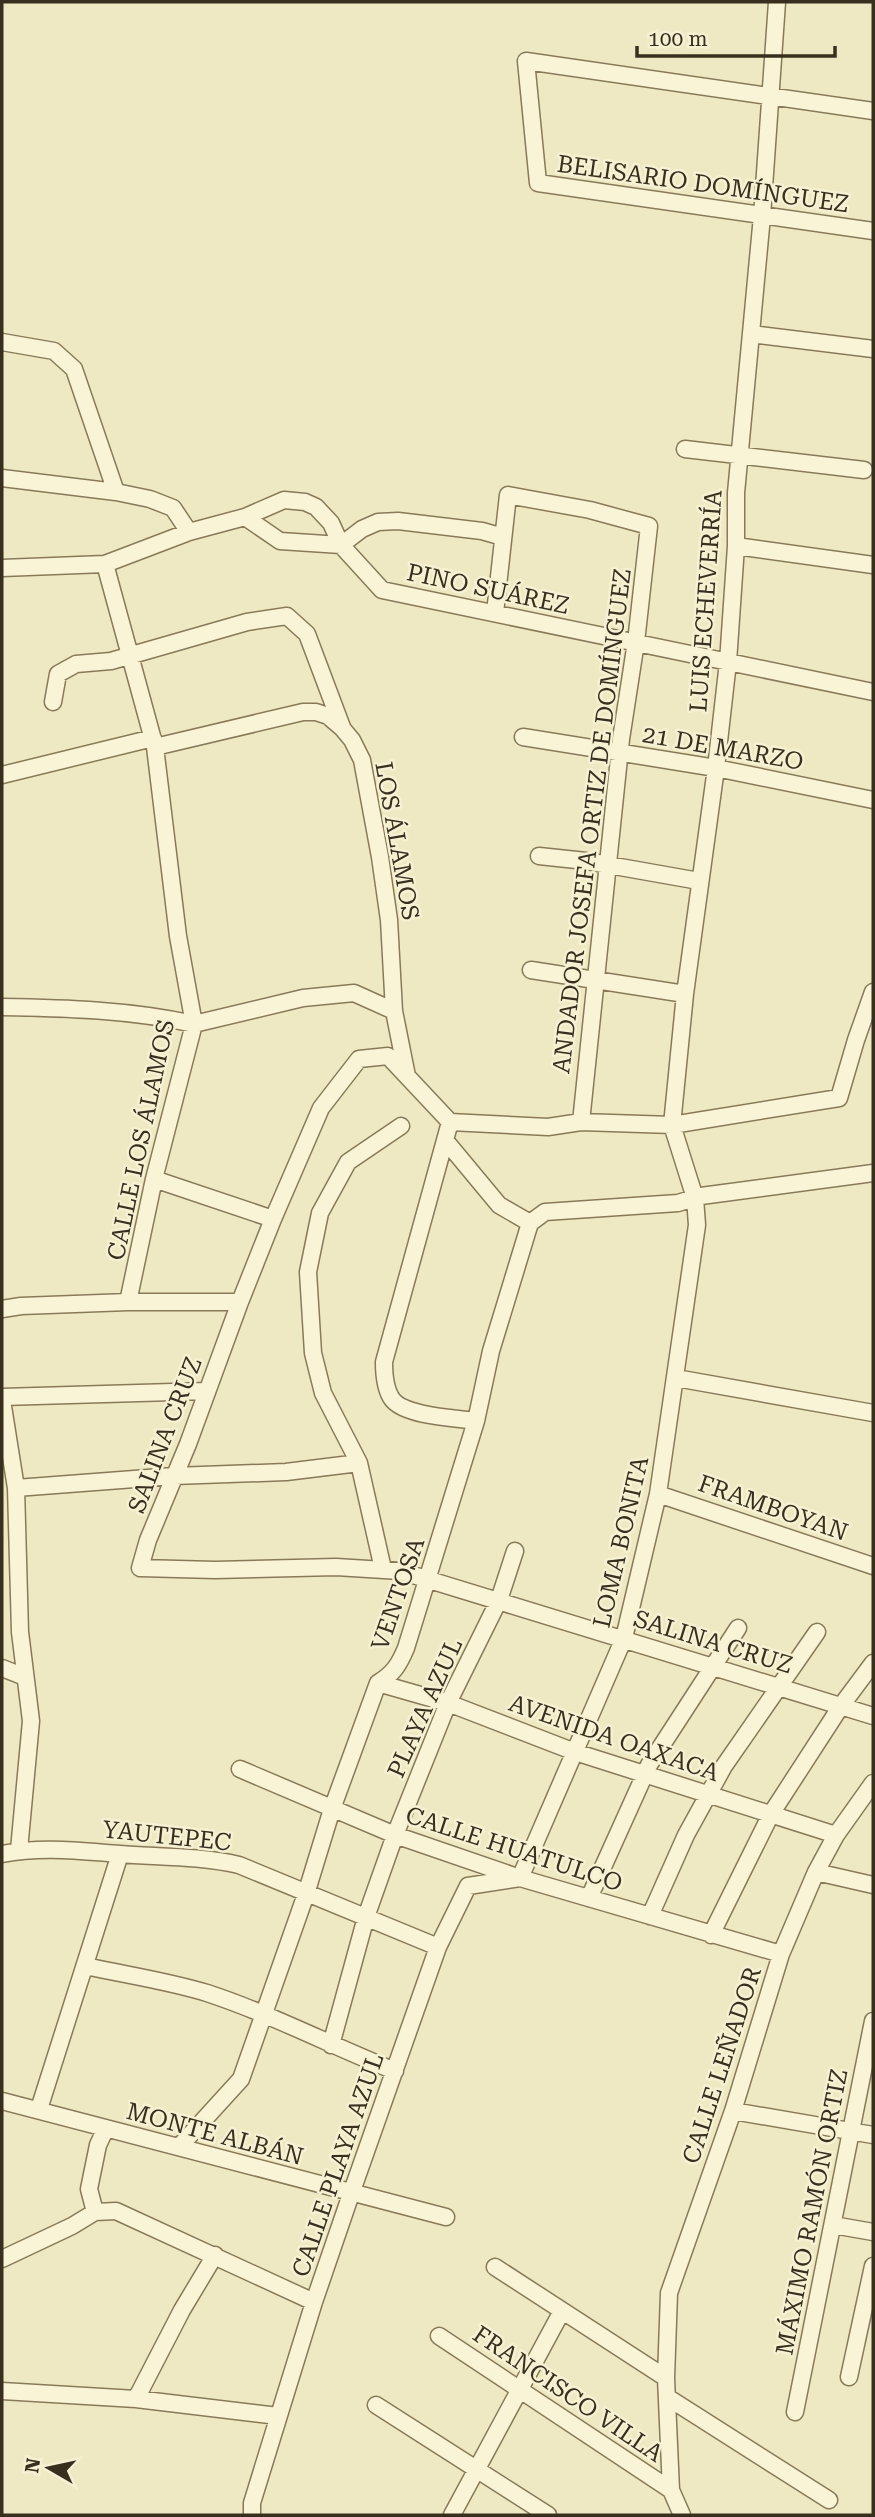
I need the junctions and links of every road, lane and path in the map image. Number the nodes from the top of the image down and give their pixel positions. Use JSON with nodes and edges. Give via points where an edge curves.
{"nodes":[{"id":1,"x":777,"y":2,"type":"edge"},
{"id":2,"x":771,"y":96,"type":"junction"},
{"id":3,"x":873,"y":110,"type":"edge"},
{"id":4,"x":762,"y":216,"type":"junction"},
{"id":5,"x":873,"y":231,"type":"edge"},
{"id":6,"x":751,"y":334,"type":"junction"},
{"id":7,"x":2,"y":342,"type":"edge"},
{"id":8,"x":873,"y":349,"type":"edge"},
{"id":9,"x":685,"y":449,"type":"dead end"},
{"id":10,"x":740,"y":456,"type":"junction"},
{"id":11,"x":864,"y":470,"type":"dead end"},
{"id":12,"x":2,"y":478,"type":"edge"},
{"id":13,"x":116,"y":492,"type":"junction"},
{"id":14,"x":230,"y":522,"type":"junction"},
{"id":15,"x":189,"y":532,"type":"junction"},
{"id":16,"x":503,"y":537,"type":"junction"},
{"id":17,"x":341,"y":545,"type":"junction"},
{"id":18,"x":736,"y":546,"type":"junction"},
{"id":19,"x":105,"y":564,"type":"junction"},
{"id":20,"x":873,"y":565,"type":"edge"},
{"id":21,"x":2,"y":568,"type":"edge"},
{"id":22,"x":495,"y":613,"type":"junction"},
{"id":23,"x":636,"y":642,"type":"junction"},
{"id":24,"x":130,"y":654,"type":"junction"},
{"id":25,"x":728,"y":662,"type":"junction"},
{"id":26,"x":873,"y":692,"type":"edge"},
{"id":27,"x":53,"y":702,"type":"dead end"},
{"id":28,"x":342,"y":728,"type":"junction"},
{"id":29,"x":523,"y":737,"type":"dead end"},
{"id":30,"x":154,"y":743,"type":"junction"},
{"id":31,"x":619,"y":753,"type":"junction"},
{"id":32,"x":716,"y":768,"type":"junction"},
{"id":33,"x":2,"y":775,"type":"edge"},
{"id":34,"x":873,"y":800,"type":"edge"},
{"id":35,"x":539,"y":856,"type":"dead end"},
{"id":36,"x":608,"y":864,"type":"junction"},
{"id":37,"x":699,"y":881,"type":"junction"},
{"id":38,"x":531,"y":970,"type":"dead end"},
{"id":39,"x":597,"y":981,"type":"junction"},
{"id":40,"x":873,"y":992,"type":"edge"},
{"id":41,"x":685,"y":995,"type":"junction"},
{"id":42,"x":2,"y":1007,"type":"edge"},
{"id":43,"x":394,"y":1011,"type":"junction"},
{"id":44,"x":194,"y":1024,"type":"junction"},
{"id":45,"x":408,"y":1077,"type":"junction"},
{"id":46,"x":450,"y":1122,"type":"junction"},
{"id":47,"x":581,"y":1122,"type":"junction"},
{"id":48,"x":672,"y":1125,"type":"junction"},
{"id":49,"x":401,"y":1126,"type":"dead end"},
{"id":50,"x":445,"y":1140,"type":"junction"},
{"id":51,"x":873,"y":1173,"type":"edge"},
{"id":52,"x":154,"y":1179,"type":"junction"},
{"id":53,"x":695,"y":1198,"type":"junction"},
{"id":54,"x":273,"y":1219,"type":"junction"},
{"id":55,"x":530,"y":1223,"type":"junction"},
{"id":56,"x":128,"y":1302,"type":"junction"},
{"id":57,"x":240,"y":1302,"type":"junction"},
{"id":58,"x":2,"y":1309,"type":"edge"},
{"id":59,"x":676,"y":1378,"type":"junction"},
{"id":60,"x":207,"y":1391,"type":"junction"},
{"id":61,"x":2,"y":1398,"type":"edge"},
{"id":62,"x":873,"y":1413,"type":"edge"},
{"id":63,"x":476,"y":1421,"type":"junction"},
{"id":64,"x":359,"y":1463,"type":"junction"},
{"id":65,"x":174,"y":1476,"type":"junction"},
{"id":66,"x":16,"y":1489,"type":"junction"},
{"id":67,"x":658,"y":1494,"type":"junction"},
{"id":68,"x":515,"y":1551,"type":"dead end"},
{"id":69,"x":873,"y":1566,"type":"edge"},
{"id":70,"x":383,"y":1569,"type":"junction"},
{"id":71,"x":429,"y":1579,"type":"junction"},
{"id":72,"x":499,"y":1600,"type":"junction"},
{"id":73,"x":738,"y":1628,"type":"dead end"},
{"id":74,"x":817,"y":1632,"type":"dead end"},
{"id":75,"x":624,"y":1638,"type":"junction"},
{"id":76,"x":873,"y":1663,"type":"edge"},
{"id":77,"x":713,"y":1666,"type":"junction"},
{"id":78,"x":2,"y":1668,"type":"edge"},
{"id":79,"x":25,"y":1677,"type":"junction"},
{"id":80,"x":378,"y":1683,"type":"junction"},
{"id":81,"x":780,"y":1687,"type":"junction"},
{"id":82,"x":448,"y":1703,"type":"junction"},
{"id":83,"x":841,"y":1706,"type":"junction"},
{"id":84,"x":873,"y":1716,"type":"edge"},
{"id":85,"x":575,"y":1752,"type":"junction"},
{"id":86,"x":240,"y":1769,"type":"dead end"},
{"id":87,"x":645,"y":1774,"type":"junction"},
{"id":88,"x":873,"y":1783,"type":"edge"},
{"id":89,"x":708,"y":1794,"type":"junction"},
{"id":90,"x":332,"y":1809,"type":"junction"},
{"id":91,"x":771,"y":1814,"type":"junction"},
{"id":92,"x":395,"y":1835,"type":"junction"},
{"id":93,"x":836,"y":1835,"type":"junction"},
{"id":94,"x":19,"y":1850,"type":"junction"},
{"id":95,"x":2,"y":1854,"type":"edge"},
{"id":96,"x":120,"y":1854,"type":"junction"},
{"id":97,"x":816,"y":1872,"type":"junction"},
{"id":98,"x":520,"y":1878,"type":"junction"},
{"id":99,"x":873,"y":1885,"type":"edge"},
{"id":100,"x":306,"y":1894,"type":"junction"},
{"id":101,"x":589,"y":1898,"type":"junction"},
{"id":102,"x":650,"y":1916,"type":"junction"},
{"id":103,"x":366,"y":1917,"type":"junction"},
{"id":104,"x":712,"y":1935,"type":"junction"},
{"id":105,"x":438,"y":1947,"type":"junction"},
{"id":106,"x":781,"y":1954,"type":"junction"},
{"id":107,"x":86,"y":1966,"type":"junction"},
{"id":108,"x":263,"y":2013,"type":"junction"},
{"id":109,"x":873,"y":2028,"type":"edge"},
{"id":110,"x":331,"y":2045,"type":"junction"},
{"id":111,"x":395,"y":2071,"type":"junction"},
{"id":112,"x":2,"y":2101,"type":"edge"},
{"id":113,"x":39,"y":2109,"type":"junction"},
{"id":114,"x":733,"y":2111,"type":"junction"},
{"id":115,"x":106,"y":2128,"type":"junction"},
{"id":116,"x":850,"y":2131,"type":"junction"},
{"id":117,"x":873,"y":2135,"type":"edge"},
{"id":118,"x":179,"y":2147,"type":"junction"},
{"id":119,"x":351,"y":2194,"type":"junction"},
{"id":120,"x":94,"y":2212,"type":"junction"},
{"id":121,"x":446,"y":2217,"type":"dead end"},
{"id":122,"x":833,"y":2225,"type":"junction"},
{"id":123,"x":873,"y":2232,"type":"edge"},
{"id":124,"x":215,"y":2255,"type":"junction"},
{"id":125,"x":2,"y":2259,"type":"edge"},
{"id":126,"x":873,"y":2266,"type":"edge"},
{"id":127,"x":495,"y":2267,"type":"dead end"},
{"id":128,"x":314,"y":2302,"type":"junction"},
{"id":129,"x":562,"y":2311,"type":"junction"},
{"id":130,"x":439,"y":2336,"type":"dead end"},
{"id":131,"x":849,"y":2376,"type":"dead end"},
{"id":132,"x":666,"y":2378,"type":"junction"},
{"id":133,"x":520,"y":2388,"type":"junction"},
{"id":134,"x":2,"y":2390,"type":"edge"},
{"id":135,"x":667,"y":2397,"type":"junction"},
{"id":136,"x":136,"y":2399,"type":"junction"},
{"id":137,"x":376,"y":2405,"type":"dead end"},
{"id":138,"x":795,"y":2412,"type":"dead end"},
{"id":139,"x":278,"y":2416,"type":"junction"},
{"id":140,"x":477,"y":2468,"type":"junction"},
{"id":141,"x":671,"y":2490,"type":"junction"},
{"id":142,"x":829,"y":2500,"type":"dead end"},
{"id":143,"x":252,"y":2515,"type":"edge"},
{"id":144,"x":452,"y":2515,"type":"edge"},
{"id":145,"x":548,"y":2515,"type":"edge"},
{"id":146,"x":682,"y":2515,"type":"edge"}],
"edges":[{"from":1,"to":2,"type":"street","name":"LUIS ECHEVERRÍA"},
{"from":2,"to":3,"type":"street","name":"BELISARIO DOMÍNGUEZ"},
{"from":2,"to":4,"type":"street","name":"LUIS ECHEVERRÍA"},
{"from":2,"to":4,"type":"street","name":"BELISARIO DOMÍNGUEZ","via":[[526,61],[538,183]]},
{"from":4,"to":5,"type":"street","name":"BELISARIO DOMÍNGUEZ"},
{"from":4,"to":6,"type":"street","name":"LUIS ECHEVERRÍA"},
{"from":6,"to":8,"type":"street"},
{"from":6,"to":10,"type":"street","name":"LUIS ECHEVERRÍA"},
{"from":7,"to":13,"type":"street","via":[[54,351],[74,369]]},
{"from":9,"to":10,"type":"street"},
{"from":10,"to":11,"type":"street"},
{"from":10,"to":18,"type":"street","name":"LUIS ECHEVERRÍA"},
{"from":12,"to":13,"type":"street"},
{"from":13,"to":15,"type":"street","via":[[173,508]]},
{"from":14,"to":15,"type":"street"},
{"from":14,"to":17,"type":"street","via":[[280,541]]},
{"from":14,"to":17,"type":"street","via":[[284,500],[306,502],[331,523]]},
{"from":15,"to":19,"type":"street"},
{"from":16,"to":17,"type":"street","via":[[398,521],[378,522]]},
{"from":16,"to":22,"type":"street"},
{"from":16,"to":23,"type":"street","name":"ANDADOR JOSEFA ORTIZ DE DOMÍNGUEZ","via":[[508,495],[649,526]]},
{"from":17,"to":22,"type":"street","name":"PINO SUÁREZ","via":[[382,590]]},
{"from":18,"to":20,"type":"street"},
{"from":18,"to":25,"type":"street","name":"LUIS ECHEVERRÍA"},
{"from":19,"to":21,"type":"street"},
{"from":19,"to":24,"type":"street","name":"CALLE LOS ÁLAMOS"},
{"from":22,"to":23,"type":"street","name":"PINO SUÁREZ"},
{"from":23,"to":25,"type":"street","name":"PINO SUÁREZ"},
{"from":23,"to":31,"type":"street","name":"ANDADOR JOSEFA ORTIZ DE DOMÍNGUEZ"},
{"from":24,"to":27,"type":"street","via":[[76,664],[58,674]]},
{"from":24,"to":28,"type":"street","via":[[247,622],[288,616],[307,634]]},
{"from":24,"to":30,"type":"street","name":"CALLE LOS ÁLAMOS"},
{"from":25,"to":26,"type":"street","name":"PINO SUÁREZ"},
{"from":25,"to":32,"type":"street","name":"LUIS ECHEVERRÍA"},
{"from":28,"to":30,"type":"street","name":"LOS ÁLAMOS","via":[[328,716],[303,712]]},
{"from":28,"to":43,"type":"street","name":"LOS ÁLAMOS","via":[[362,760],[370,799],[389,920]]},
{"from":29,"to":31,"type":"street","name":"21 DE MARZO"},
{"from":30,"to":33,"type":"street"},
{"from":30,"to":44,"type":"street","name":"CALLE LOS ÁLAMOS"},
{"from":31,"to":32,"type":"street","name":"21 DE MARZO"},
{"from":31,"to":36,"type":"street","name":"ANDADOR JOSEFA ORTIZ DE DOMÍNGUEZ"},
{"from":32,"to":34,"type":"street","name":"21 DE MARZO"},
{"from":32,"to":37,"type":"street","name":"LUIS ECHEVERRÍA"},
{"from":35,"to":36,"type":"street"},
{"from":36,"to":37,"type":"street"},
{"from":36,"to":39,"type":"street","name":"ANDADOR JOSEFA ORTIZ DE DOMÍNGUEZ"},
{"from":37,"to":41,"type":"street","name":"LUIS ECHEVERRÍA"},
{"from":38,"to":39,"type":"street"},
{"from":39,"to":41,"type":"street"},
{"from":39,"to":47,"type":"street","name":"ANDADOR JOSEFA ORTIZ DE DOMÍNGUEZ"},
{"from":40,"to":48,"type":"street","via":[[839,1098]]},
{"from":41,"to":48,"type":"street","name":"LUIS ECHEVERRÍA"},
{"from":42,"to":44,"type":"street","via":[[88,1011]]},
{"from":43,"to":44,"type":"street","via":[[354,993],[303,998]]},
{"from":43,"to":45,"type":"street","name":"LOS ÁLAMOS"},
{"from":44,"to":52,"type":"street","name":"CALLE LOS ÁLAMOS"},
{"from":45,"to":46,"type":"street"},
{"from":45,"to":54,"type":"street","name":"SALINA CRUZ","via":[[388,1056],[359,1059],[321,1108]]},
{"from":46,"to":47,"type":"street","via":[[548,1127]]},
{"from":46,"to":50,"type":"street"},
{"from":47,"to":48,"type":"street"},
{"from":48,"to":53,"type":"street","name":"LUIS ECHEVERRÍA"},
{"from":49,"to":64,"type":"street","via":[[348,1163],[320,1213],[308,1272],[313,1353],[323,1393]]},
{"from":50,"to":55,"type":"street","via":[[499,1205]]},
{"from":50,"to":63,"type":"street","via":[[383,1362],[384,1376],[392,1399],[402,1407]]},
{"from":51,"to":53,"type":"street"},
{"from":52,"to":54,"type":"street"},
{"from":52,"to":56,"type":"street","name":"CALLE LOS ÁLAMOS"},
{"from":53,"to":55,"type":"street","via":[[545,1212]]},
{"from":53,"to":59,"type":"street","name":"LOMA BONITA","via":[[697,1225]]},
{"from":54,"to":57,"type":"street","name":"SALINA CRUZ"},
{"from":55,"to":63,"type":"street","name":"VENTOSA","via":[[491,1351]]},
{"from":56,"to":57,"type":"street"},
{"from":56,"to":58,"type":"street"},
{"from":57,"to":60,"type":"street","name":"SALINA CRUZ"},
{"from":59,"to":62,"type":"street"},
{"from":59,"to":67,"type":"street","name":"LOMA BONITA"},
{"from":60,"to":61,"type":"street"},
{"from":60,"to":65,"type":"street","name":"SALINA CRUZ"},
{"from":61,"to":66,"type":"street"},
{"from":63,"to":71,"type":"street","name":"VENTOSA"},
{"from":64,"to":65,"type":"street","via":[[286,1472]]},
{"from":64,"to":70,"type":"street"},
{"from":65,"to":66,"type":"street"},
{"from":65,"to":70,"type":"street","name":"SALINA CRUZ","via":[[140,1568]]},
{"from":66,"to":79,"type":"street","via":[[19,1632]]},
{"from":67,"to":69,"type":"street","name":"FRAMBOYAN"},
{"from":67,"to":75,"type":"street","name":"LOMA BONITA"},
{"from":68,"to":72,"type":"street","name":"PLAYA AZUL"},
{"from":70,"to":71,"type":"street","name":"SALINA CRUZ"},
{"from":71,"to":72,"type":"street","name":"SALINA CRUZ"},
{"from":71,"to":80,"type":"street","name":"VENTOSA","via":[[400,1664]]},
{"from":72,"to":75,"type":"street","name":"SALINA CRUZ"},
{"from":72,"to":82,"type":"street","name":"PLAYA AZUL"},
{"from":73,"to":77,"type":"street"},
{"from":74,"to":81,"type":"street"},
{"from":75,"to":77,"type":"street","name":"SALINA CRUZ"},
{"from":75,"to":85,"type":"street","name":"LOMA BONITA"},
{"from":76,"to":83,"type":"street"},
{"from":77,"to":81,"type":"street","name":"SALINA CRUZ"},
{"from":77,"to":87,"type":"street"},
{"from":78,"to":79,"type":"street"},
{"from":79,"to":94,"type":"street","via":[[31,1721]]},
{"from":80,"to":82,"type":"street","name":"AVENIDA OAXACA"},
{"from":80,"to":90,"type":"street","name":"VENTOSA"},
{"from":81,"to":83,"type":"street","name":"SALINA CRUZ"},
{"from":81,"to":89,"type":"street"},
{"from":82,"to":85,"type":"street","name":"AVENIDA OAXACA"},
{"from":82,"to":92,"type":"street","name":"PLAYA AZUL"},
{"from":83,"to":84,"type":"street","name":"SALINA CRUZ"},
{"from":83,"to":91,"type":"street"},
{"from":85,"to":87,"type":"street","name":"AVENIDA OAXACA"},
{"from":85,"to":98,"type":"street","name":"LOMA BONITA"},
{"from":86,"to":90,"type":"street","name":"CALLE HUATULCO"},
{"from":87,"to":89,"type":"street","name":"AVENIDA OAXACA"},
{"from":87,"to":101,"type":"street"},
{"from":88,"to":93,"type":"street","name":"CALLE LEÑADOR"},
{"from":89,"to":91,"type":"street","name":"AVENIDA OAXACA"},
{"from":89,"to":102,"type":"street"},
{"from":90,"to":92,"type":"street","name":"CALLE HUATULCO"},
{"from":90,"to":100,"type":"street","name":"VENTOSA"},
{"from":91,"to":93,"type":"street","name":"AVENIDA OAXACA"},
{"from":91,"to":104,"type":"street"},
{"from":92,"to":98,"type":"street","name":"CALLE HUATULCO"},
{"from":92,"to":103,"type":"street","name":"PLAYA AZUL"},
{"from":93,"to":97,"type":"street","name":"CALLE LEÑADOR"},
{"from":94,"to":95,"type":"street","name":"YAUTEPEC"},
{"from":94,"to":96,"type":"street","name":"YAUTEPEC"},
{"from":96,"to":100,"type":"street","name":"YAUTEPEC","via":[[239,1865]]},
{"from":96,"to":107,"type":"street"},
{"from":97,"to":99,"type":"street"},
{"from":97,"to":106,"type":"street","name":"CALLE LEÑADOR"},
{"from":98,"to":101,"type":"street","name":"CALLE HUATULCO"},
{"from":98,"to":105,"type":"street","name":"CALLE PLAYA AZUL","via":[[468,1886]]},
{"from":100,"to":103,"type":"street","name":"YAUTEPEC"},
{"from":100,"to":108,"type":"street","name":"VENTOSA"},
{"from":101,"to":102,"type":"street","name":"CALLE HUATULCO"},
{"from":102,"to":104,"type":"street","name":"CALLE HUATULCO"},
{"from":103,"to":105,"type":"street","name":"YAUTEPEC"},
{"from":103,"to":110,"type":"street","name":"PLAYA AZUL"},
{"from":104,"to":106,"type":"street","name":"CALLE HUATULCO"},
{"from":105,"to":111,"type":"street","name":"CALLE PLAYA AZUL"},
{"from":106,"to":114,"type":"street","name":"CALLE LEÑADOR"},
{"from":107,"to":108,"type":"street","via":[[204,1992]]},
{"from":107,"to":113,"type":"street"},
{"from":108,"to":110,"type":"street"},
{"from":108,"to":118,"type":"street","name":"VENTOSA","via":[[241,2080]]},
{"from":109,"to":116,"type":"street","name":"MÁXIMO RAMÓN ORTIZ"},
{"from":110,"to":111,"type":"street"},
{"from":111,"to":119,"type":"street","name":"CALLE PLAYA AZUL"},
{"from":112,"to":113,"type":"street","name":"MONTE ALBÁN"},
{"from":113,"to":115,"type":"street","name":"MONTE ALBÁN"},
{"from":114,"to":116,"type":"street"},
{"from":114,"to":132,"type":"street","name":"CALLE LEÑADOR","via":[[669,2293]]},
{"from":115,"to":118,"type":"street","name":"MONTE ALBÁN"},
{"from":115,"to":120,"type":"street","via":[[89,2189]]},
{"from":116,"to":117,"type":"street"},
{"from":116,"to":122,"type":"street","name":"MÁXIMO RAMÓN ORTIZ"},
{"from":118,"to":119,"type":"street","name":"MONTE ALBÁN"},
{"from":119,"to":121,"type":"street","name":"MONTE ALBÁN"},
{"from":119,"to":128,"type":"street","name":"CALLE PLAYA AZUL"},
{"from":120,"to":124,"type":"street","via":[[116,2211]]},
{"from":120,"to":125,"type":"street"},
{"from":122,"to":123,"type":"street"},
{"from":122,"to":138,"type":"street","name":"MÁXIMO RAMÓN ORTIZ"},
{"from":124,"to":128,"type":"street"},
{"from":124,"to":136,"type":"street"},
{"from":126,"to":131,"type":"street"},
{"from":127,"to":129,"type":"street"},
{"from":128,"to":139,"type":"street","name":"CALLE PLAYA AZUL"},
{"from":129,"to":132,"type":"street"},
{"from":129,"to":133,"type":"street"},
{"from":130,"to":133,"type":"street","name":"FRANCISCO VILLA"},
{"from":132,"to":135,"type":"street","name":"CALLE LEÑADOR"},
{"from":133,"to":140,"type":"street"},
{"from":133,"to":141,"type":"street","name":"FRANCISCO VILLA"},
{"from":134,"to":136,"type":"street"},
{"from":135,"to":141,"type":"street","name":"CALLE LEÑADOR"},
{"from":135,"to":142,"type":"street"},
{"from":136,"to":139,"type":"street"},
{"from":137,"to":140,"type":"street"},
{"from":139,"to":143,"type":"street","name":"CALLE PLAYA AZUL"},
{"from":140,"to":144,"type":"street"},
{"from":140,"to":145,"type":"street"},
{"from":141,"to":146,"type":"street"}]}
